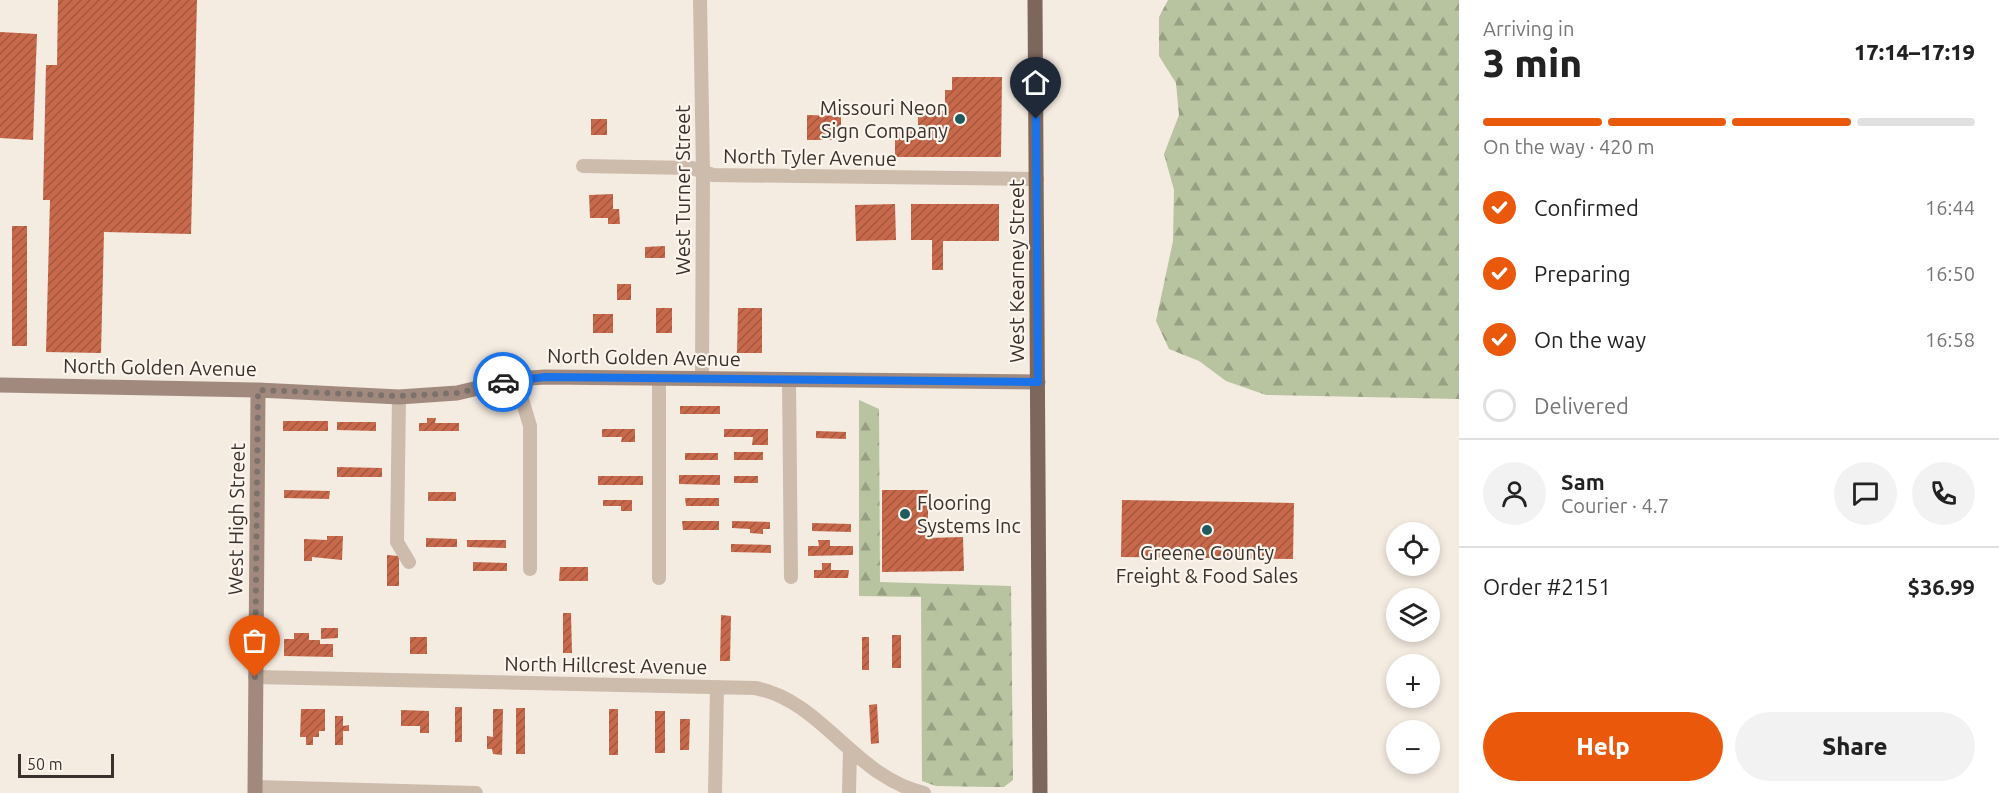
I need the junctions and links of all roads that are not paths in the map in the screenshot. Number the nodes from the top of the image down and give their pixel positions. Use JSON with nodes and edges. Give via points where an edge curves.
{"nodes":[{"id":1,"x":700,"y":0,"type":"edge"},
{"id":2,"x":1035,"y":0,"type":"edge"},
{"id":3,"x":583,"y":166,"type":"dead end"},
{"id":4,"x":703,"y":171,"type":"junction"},
{"id":5,"x":1036,"y":179,"type":"junction"},
{"id":6,"x":516,"y":379,"type":"junction"},
{"id":7,"x":659,"y":379,"type":"junction"},
{"id":8,"x":702,"y":379,"type":"junction"},
{"id":9,"x":789,"y":380,"type":"junction"},
{"id":10,"x":1038,"y":382,"type":"junction"},
{"id":11,"x":0,"y":385,"type":"edge"},
{"id":12,"x":258,"y":390,"type":"junction"},
{"id":13,"x":399,"y":396,"type":"junction"},
{"id":14,"x":409,"y":562,"type":"dead end"},
{"id":15,"x":530,"y":569,"type":"dead end"},
{"id":16,"x":790,"y":577,"type":"dead end"},
{"id":17,"x":659,"y":578,"type":"dead end"},
{"id":18,"x":255,"y":677,"type":"junction"},
{"id":19,"x":717,"y":687,"type":"junction"},
{"id":20,"x":850,"y":750,"type":"junction"},
{"id":21,"x":255,"y":790,"type":"edge"},
{"id":22,"x":440,"y":792,"type":"edge"},
{"id":23,"x":476,"y":793,"type":"edge"},
{"id":24,"x":715,"y":793,"type":"edge"},
{"id":25,"x":849,"y":793,"type":"edge"},
{"id":26,"x":924,"y":793,"type":"edge"},
{"id":27,"x":1040,"y":793,"type":"edge"}],
"edges":[{"from":1,"to":4,"type":"street","name":"West Turner Street"},
{"from":2,"to":5,"type":"main road","name":"West Kearney Street"},
{"from":3,"to":4,"type":"street","name":"North Tyler Avenue"},
{"from":4,"to":5,"type":"street","name":"North Tyler Avenue","via":[[713,175]]},
{"from":4,"to":8,"type":"street","name":"West Turner Street"},
{"from":5,"to":10,"type":"main road","name":"West Kearney Street"},
{"from":6,"to":7,"type":"street","name":"North Golden Avenue"},
{"from":6,"to":13,"type":"street","name":"North Golden Avenue","via":[[458,393]]},
{"from":6,"to":15,"type":"street","via":[[530,426]]},
{"from":7,"to":8,"type":"street","name":"North Golden Avenue"},
{"from":7,"to":17,"type":"street"},
{"from":8,"to":9,"type":"street","name":"North Golden Avenue"},
{"from":9,"to":10,"type":"street","name":"North Golden Avenue"},
{"from":9,"to":16,"type":"street"},
{"from":10,"to":27,"type":"main road","name":"West Kearney Street"},
{"from":11,"to":12,"type":"street","name":"North Golden Avenue"},
{"from":12,"to":13,"type":"street","name":"North Golden Avenue"},
{"from":12,"to":18,"type":"street","name":"West High Street"},
{"from":13,"to":14,"type":"street","via":[[397,542]]},
{"from":18,"to":19,"type":"street","name":"North Hillcrest Avenue"},
{"from":18,"to":21,"type":"street","name":"West High Street"},
{"from":19,"to":20,"type":"street","name":"North Hillcrest Avenue","via":[[755,688],[785,698]]},
{"from":19,"to":24,"type":"street"},
{"from":20,"to":25,"type":"street"},
{"from":20,"to":26,"type":"street","name":"North Hillcrest Avenue","via":[[885,778]]},
{"from":21,"to":22,"type":"street"},
{"from":22,"to":23,"type":"street"}]}
